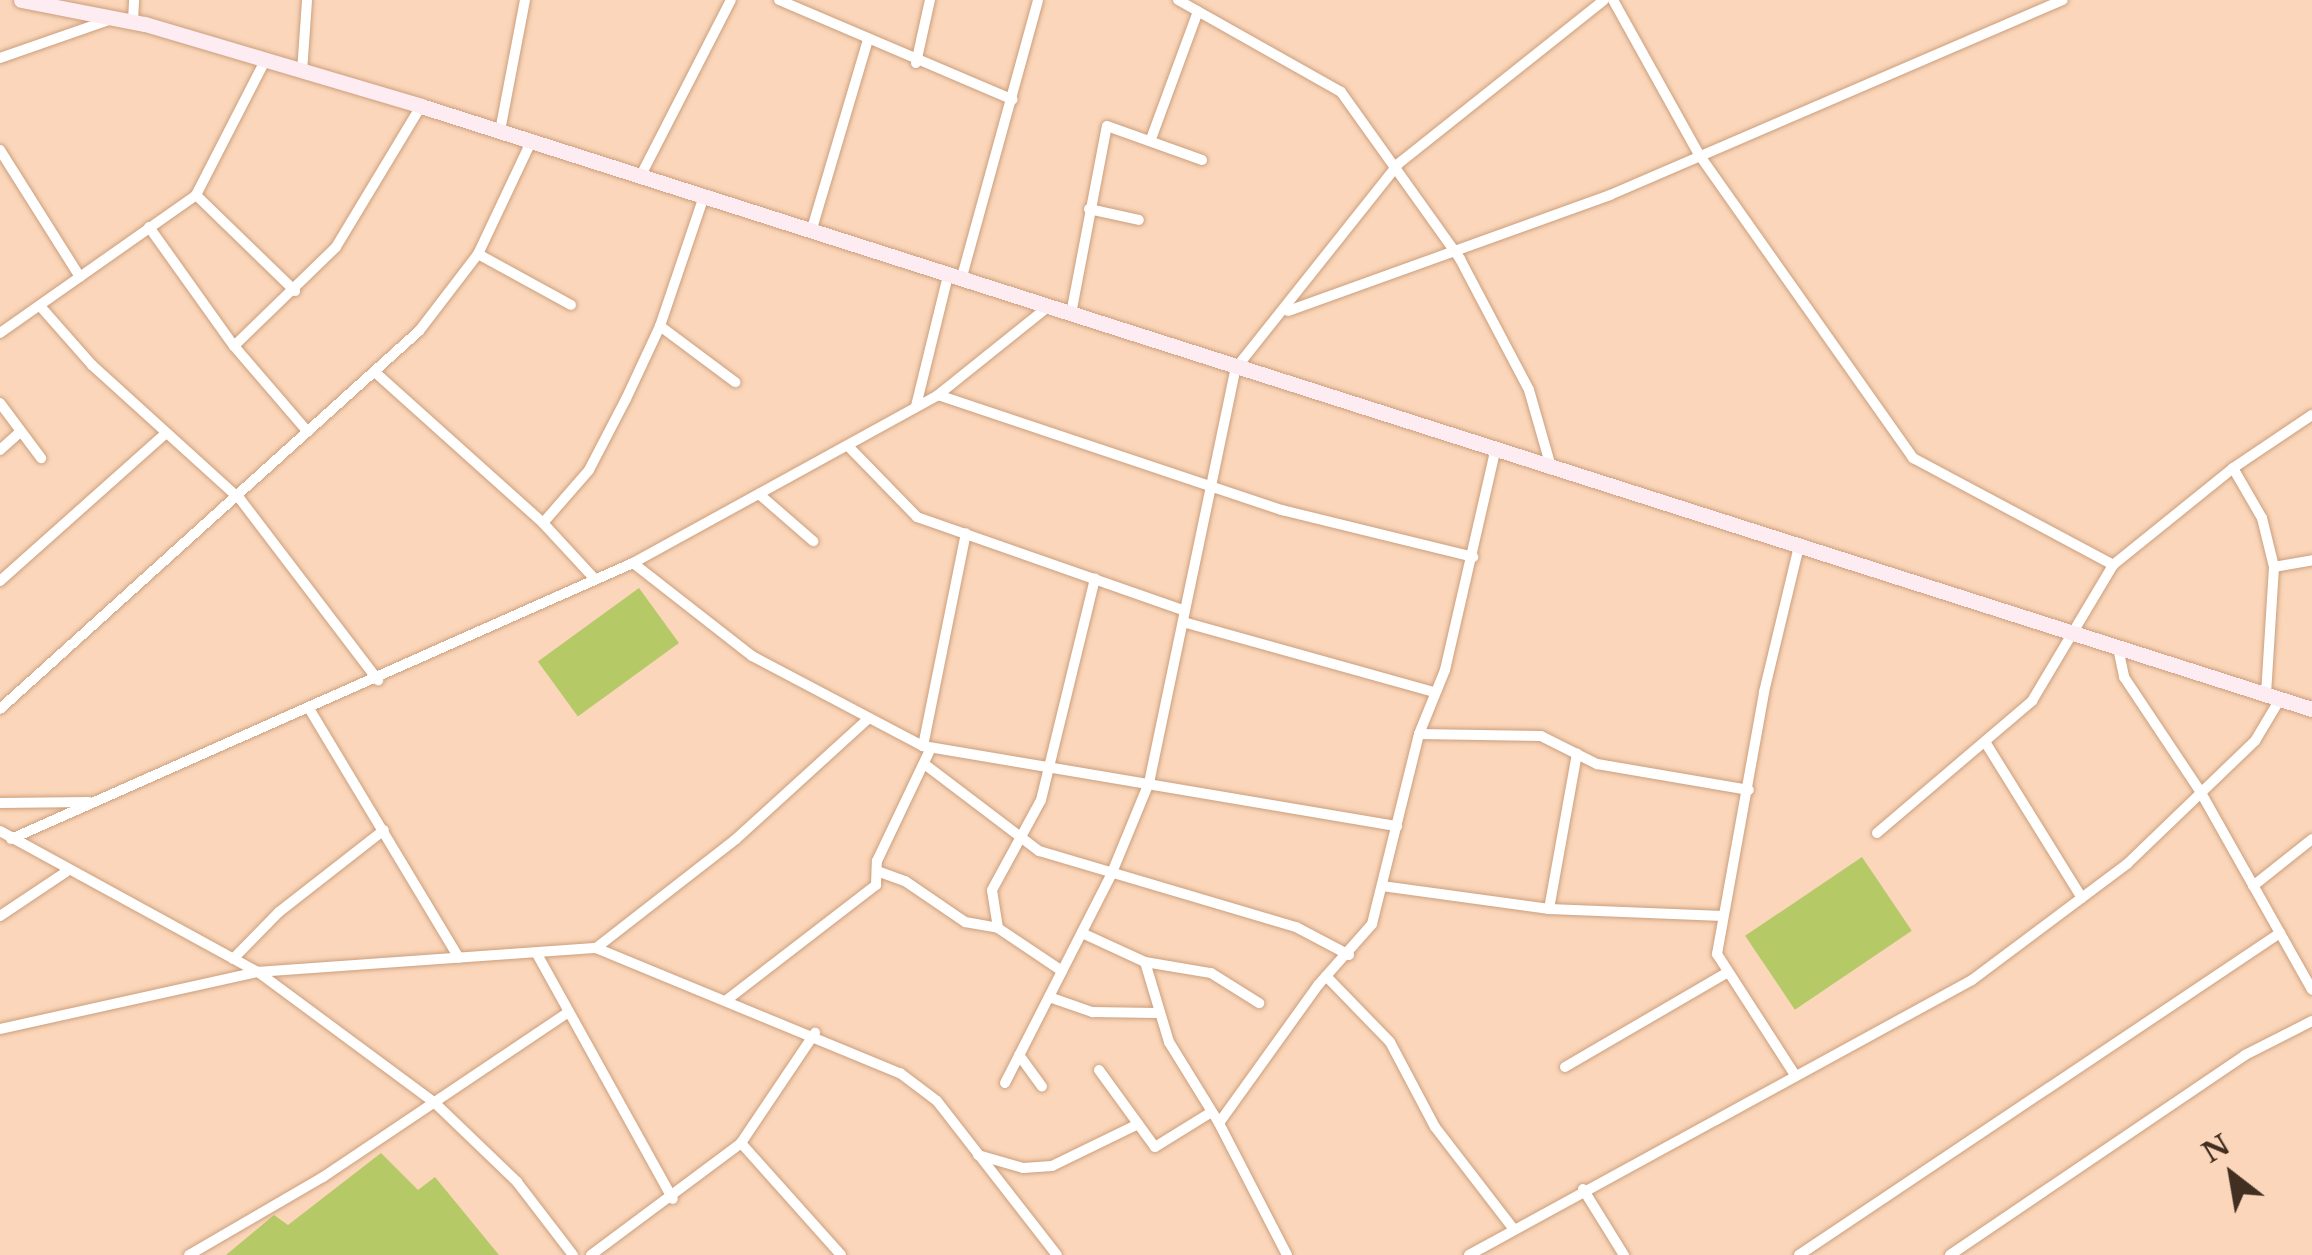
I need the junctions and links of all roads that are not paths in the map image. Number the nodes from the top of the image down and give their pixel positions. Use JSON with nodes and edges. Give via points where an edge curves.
{"nodes":[{"id":1,"x":21,"y":0,"type":"edge"},
{"id":2,"x":134,"y":0,"type":"edge"},
{"id":3,"x":306,"y":0,"type":"edge"},
{"id":4,"x":525,"y":0,"type":"edge"},
{"id":5,"x":731,"y":0,"type":"edge"},
{"id":6,"x":779,"y":0,"type":"edge"},
{"id":7,"x":930,"y":0,"type":"edge"},
{"id":8,"x":1038,"y":0,"type":"edge"},
{"id":9,"x":1178,"y":0,"type":"edge"},
{"id":10,"x":1604,"y":0,"type":"edge"},
{"id":11,"x":1614,"y":0,"type":"edge"},
{"id":12,"x":2063,"y":0,"type":"edge"},
{"id":13,"x":1198,"y":11,"type":"junction"},
{"id":14,"x":126,"y":19,"type":"junction"},
{"id":15,"x":867,"y":42,"type":"junction"},
{"id":16,"x":0,"y":58,"type":"edge"},
{"id":17,"x":265,"y":61,"type":"junction"},
{"id":18,"x":916,"y":63,"type":"junction"},
{"id":19,"x":302,"y":72,"type":"junction"},
{"id":20,"x":1012,"y":100,"type":"junction"},
{"id":21,"x":421,"y":106,"type":"junction"},
{"id":22,"x":500,"y":132,"type":"junction"},
{"id":23,"x":1151,"y":139,"type":"junction"},
{"id":24,"x":531,"y":142,"type":"junction"},
{"id":25,"x":0,"y":150,"type":"edge"},
{"id":26,"x":1700,"y":156,"type":"junction"},
{"id":27,"x":1202,"y":160,"type":"dead end"},
{"id":28,"x":1398,"y":164,"type":"junction"},
{"id":29,"x":640,"y":178,"type":"junction"},
{"id":30,"x":196,"y":195,"type":"junction"},
{"id":31,"x":703,"y":198,"type":"junction"},
{"id":32,"x":1090,"y":209,"type":"junction"},
{"id":33,"x":1140,"y":220,"type":"dead end"},
{"id":34,"x":150,"y":228,"type":"junction"},
{"id":35,"x":811,"y":232,"type":"junction"},
{"id":36,"x":1455,"y":252,"type":"junction"},
{"id":37,"x":478,"y":254,"type":"junction"},
{"id":38,"x":80,"y":276,"type":"junction"},
{"id":39,"x":955,"y":278,"type":"junction"},
{"id":40,"x":295,"y":291,"type":"junction"},
{"id":41,"x":570,"y":305,"type":"dead end"},
{"id":42,"x":40,"y":306,"type":"junction"},
{"id":43,"x":1048,"y":307,"type":"junction"},
{"id":44,"x":1288,"y":311,"type":"junction"},
{"id":45,"x":1071,"y":314,"type":"junction"},
{"id":46,"x":660,"y":326,"type":"junction"},
{"id":47,"x":0,"y":333,"type":"edge"},
{"id":48,"x":234,"y":346,"type":"junction"},
{"id":49,"x":1236,"y":368,"type":"junction"},
{"id":50,"x":376,"y":373,"type":"junction"},
{"id":51,"x":735,"y":382,"type":"dead end"},
{"id":52,"x":938,"y":395,"type":"junction"},
{"id":53,"x":0,"y":403,"type":"edge"},
{"id":54,"x":916,"y":406,"type":"junction"},
{"id":55,"x":2312,"y":415,"type":"edge"},
{"id":56,"x":20,"y":432,"type":"junction"},
{"id":57,"x":308,"y":432,"type":"junction"},
{"id":58,"x":165,"y":434,"type":"junction"},
{"id":59,"x":849,"y":447,"type":"junction"},
{"id":60,"x":0,"y":450,"type":"edge"},
{"id":61,"x":1494,"y":452,"type":"junction"},
{"id":62,"x":41,"y":458,"type":"dead end"},
{"id":63,"x":2233,"y":468,"type":"junction"},
{"id":64,"x":1552,"y":470,"type":"junction"},
{"id":65,"x":1212,"y":488,"type":"junction"},
{"id":66,"x":760,"y":494,"type":"junction"},
{"id":67,"x":240,"y":499,"type":"junction"},
{"id":68,"x":543,"y":523,"type":"junction"},
{"id":69,"x":966,"y":533,"type":"junction"},
{"id":70,"x":813,"y":542,"type":"dead end"},
{"id":71,"x":1799,"y":546,"type":"junction"},
{"id":72,"x":1473,"y":556,"type":"junction"},
{"id":73,"x":2312,"y":560,"type":"edge"},
{"id":74,"x":633,"y":563,"type":"junction"},
{"id":75,"x":2113,"y":565,"type":"junction"},
{"id":76,"x":2274,"y":567,"type":"junction"},
{"id":77,"x":593,"y":578,"type":"junction"},
{"id":78,"x":1095,"y":579,"type":"junction"},
{"id":79,"x":0,"y":581,"type":"edge"},
{"id":80,"x":1183,"y":616,"type":"junction"},
{"id":81,"x":2071,"y":632,"type":"junction"},
{"id":82,"x":2118,"y":648,"type":"junction"},
{"id":83,"x":378,"y":680,"type":"junction"},
{"id":84,"x":1434,"y":692,"type":"junction"},
{"id":85,"x":2273,"y":697,"type":"junction"},
{"id":86,"x":0,"y":709,"type":"edge"},
{"id":87,"x":2312,"y":709,"type":"edge"},
{"id":88,"x":310,"y":710,"type":"junction"},
{"id":89,"x":867,"y":720,"type":"junction"},
{"id":90,"x":1418,"y":734,"type":"junction"},
{"id":91,"x":1987,"y":745,"type":"junction"},
{"id":92,"x":927,"y":747,"type":"junction"},
{"id":93,"x":1577,"y":754,"type":"junction"},
{"id":94,"x":927,"y":766,"type":"junction"},
{"id":95,"x":1044,"y":770,"type":"junction"},
{"id":96,"x":1148,"y":783,"type":"junction"},
{"id":97,"x":1749,"y":790,"type":"junction"},
{"id":98,"x":2200,"y":791,"type":"junction"},
{"id":99,"x":95,"y":802,"type":"junction"},
{"id":100,"x":0,"y":803,"type":"edge"},
{"id":101,"x":1397,"y":826,"type":"junction"},
{"id":102,"x":384,"y":830,"type":"junction"},
{"id":103,"x":0,"y":831,"type":"edge"},
{"id":104,"x":1877,"y":832,"type":"dead end"},
{"id":105,"x":11,"y":838,"type":"junction"},
{"id":106,"x":1023,"y":839,"type":"junction"},
{"id":107,"x":2312,"y":839,"type":"edge"},
{"id":108,"x":876,"y":871,"type":"junction"},
{"id":109,"x":66,"y":872,"type":"junction"},
{"id":110,"x":1111,"y":875,"type":"junction"},
{"id":111,"x":1382,"y":886,"type":"junction"},
{"id":112,"x":2253,"y":886,"type":"junction"},
{"id":113,"x":2082,"y":898,"type":"junction"},
{"id":114,"x":1549,"y":909,"type":"junction"},
{"id":115,"x":0,"y":916,"type":"edge"},
{"id":116,"x":1723,"y":916,"type":"junction"},
{"id":117,"x":998,"y":928,"type":"junction"},
{"id":118,"x":1082,"y":933,"type":"junction"},
{"id":119,"x":2280,"y":933,"type":"junction"},
{"id":120,"x":596,"y":948,"type":"junction"},
{"id":121,"x":537,"y":954,"type":"junction"},
{"id":122,"x":1349,"y":954,"type":"junction"},
{"id":123,"x":459,"y":958,"type":"junction"},
{"id":124,"x":234,"y":959,"type":"junction"},
{"id":125,"x":1145,"y":962,"type":"junction"},
{"id":126,"x":1062,"y":970,"type":"junction"},
{"id":127,"x":258,"y":972,"type":"junction"},
{"id":128,"x":1728,"y":972,"type":"junction"},
{"id":129,"x":1326,"y":976,"type":"junction"},
{"id":130,"x":2312,"y":990,"type":"edge"},
{"id":131,"x":1049,"y":997,"type":"junction"},
{"id":132,"x":728,"y":1000,"type":"junction"},
{"id":133,"x":1259,"y":1003,"type":"dead end"},
{"id":134,"x":1157,"y":1012,"type":"junction"},
{"id":135,"x":566,"y":1014,"type":"junction"},
{"id":136,"x":2312,"y":1021,"type":"edge"},
{"id":137,"x":0,"y":1029,"type":"edge"},
{"id":138,"x":815,"y":1033,"type":"junction"},
{"id":139,"x":1019,"y":1055,"type":"junction"},
{"id":140,"x":1566,"y":1067,"type":"dead end"},
{"id":141,"x":1100,"y":1070,"type":"dead end"},
{"id":142,"x":1795,"y":1075,"type":"junction"},
{"id":143,"x":1005,"y":1082,"type":"dead end"},
{"id":144,"x":1042,"y":1087,"type":"dead end"},
{"id":145,"x":434,"y":1102,"type":"junction"},
{"id":146,"x":1210,"y":1112,"type":"junction"},
{"id":147,"x":1220,"y":1123,"type":"junction"},
{"id":148,"x":1138,"y":1124,"type":"junction"},
{"id":149,"x":741,"y":1143,"type":"junction"},
{"id":150,"x":978,"y":1154,"type":"junction"},
{"id":151,"x":1583,"y":1189,"type":"junction"},
{"id":152,"x":673,"y":1198,"type":"junction"},
{"id":153,"x":1512,"y":1228,"type":"junction"},
{"id":154,"x":189,"y":1255,"type":"edge"},
{"id":155,"x":573,"y":1255,"type":"edge"},
{"id":156,"x":591,"y":1255,"type":"edge"},
{"id":157,"x":841,"y":1255,"type":"edge"},
{"id":158,"x":1056,"y":1255,"type":"edge"},
{"id":159,"x":1287,"y":1255,"type":"edge"},
{"id":160,"x":1469,"y":1255,"type":"edge"},
{"id":161,"x":1624,"y":1255,"type":"edge"},
{"id":162,"x":1798,"y":1255,"type":"edge"},
{"id":163,"x":1950,"y":1255,"type":"edge"}],
"edges":[{"from":1,"to":14,"type":"main road"},
{"from":2,"to":14,"type":"street"},
{"from":3,"to":19,"type":"street"},
{"from":4,"to":22,"type":"street"},
{"from":5,"to":29,"type":"street"},
{"from":6,"to":15,"type":"street"},
{"from":7,"to":18,"type":"street"},
{"from":8,"to":20,"type":"street"},
{"from":9,"to":13,"type":"street"},
{"from":10,"to":28,"type":"street"},
{"from":11,"to":26,"type":"street"},
{"from":12,"to":26,"type":"street"},
{"from":13,"to":23,"type":"street"},
{"from":13,"to":28,"type":"street","via":[[1341,92]]},
{"from":14,"to":16,"type":"street"},
{"from":14,"to":17,"type":"main road"},
{"from":15,"to":18,"type":"street"},
{"from":15,"to":35,"type":"street"},
{"from":17,"to":19,"type":"main road"},
{"from":17,"to":30,"type":"street"},
{"from":18,"to":20,"type":"street"},
{"from":19,"to":21,"type":"main road"},
{"from":20,"to":39,"type":"street"},
{"from":21,"to":22,"type":"main road"},
{"from":21,"to":40,"type":"street","via":[[336,247]]},
{"from":22,"to":24,"type":"main road"},
{"from":23,"to":27,"type":"street"},
{"from":23,"to":32,"type":"street","via":[[1107,126]]},
{"from":24,"to":29,"type":"main road"},
{"from":24,"to":37,"type":"street"},
{"from":25,"to":38,"type":"street"},
{"from":26,"to":36,"type":"street"},
{"from":26,"to":75,"type":"street","via":[[1913,458]]},
{"from":28,"to":36,"type":"street"},
{"from":28,"to":44,"type":"street"},
{"from":29,"to":31,"type":"main road"},
{"from":30,"to":34,"type":"street"},
{"from":30,"to":40,"type":"street"},
{"from":31,"to":35,"type":"main road"},
{"from":31,"to":46,"type":"street"},
{"from":32,"to":33,"type":"street"},
{"from":32,"to":45,"type":"street"},
{"from":34,"to":38,"type":"street"},
{"from":34,"to":48,"type":"street"},
{"from":35,"to":39,"type":"main road"},
{"from":36,"to":44,"type":"street"},
{"from":36,"to":64,"type":"street","via":[[1528,390]]},
{"from":37,"to":41,"type":"street"},
{"from":37,"to":50,"type":"street","via":[[419,331]]},
{"from":38,"to":42,"type":"street"},
{"from":39,"to":43,"type":"main road"},
{"from":39,"to":54,"type":"street"},
{"from":40,"to":48,"type":"street"},
{"from":42,"to":47,"type":"street"},
{"from":42,"to":58,"type":"street"},
{"from":43,"to":45,"type":"main road"},
{"from":43,"to":52,"type":"street"},
{"from":44,"to":49,"type":"street"},
{"from":45,"to":49,"type":"main road"},
{"from":46,"to":51,"type":"street"},
{"from":46,"to":68,"type":"street","via":[[589,470]]},
{"from":48,"to":57,"type":"street"},
{"from":49,"to":61,"type":"main road"},
{"from":49,"to":65,"type":"street"},
{"from":50,"to":57,"type":"street"},
{"from":50,"to":68,"type":"street"},
{"from":52,"to":54,"type":"street"},
{"from":52,"to":65,"type":"street"},
{"from":53,"to":56,"type":"street"},
{"from":54,"to":59,"type":"street"},
{"from":55,"to":63,"type":"street"},
{"from":56,"to":60,"type":"street"},
{"from":56,"to":62,"type":"street"},
{"from":57,"to":67,"type":"street"},
{"from":58,"to":67,"type":"street"},
{"from":58,"to":79,"type":"street"},
{"from":59,"to":66,"type":"street"},
{"from":59,"to":69,"type":"street","via":[[918,517]]},
{"from":61,"to":64,"type":"main road"},
{"from":61,"to":72,"type":"street"},
{"from":63,"to":75,"type":"street"},
{"from":63,"to":76,"type":"street","via":[[2262,518]]},
{"from":64,"to":71,"type":"main road"},
{"from":65,"to":72,"type":"street"},
{"from":65,"to":80,"type":"street"},
{"from":66,"to":70,"type":"street"},
{"from":66,"to":74,"type":"street"},
{"from":67,"to":83,"type":"street"},
{"from":67,"to":86,"type":"street"},
{"from":68,"to":77,"type":"street"},
{"from":69,"to":78,"type":"street"},
{"from":69,"to":92,"type":"street"},
{"from":71,"to":81,"type":"main road"},
{"from":71,"to":97,"type":"street"},
{"from":72,"to":84,"type":"street"},
{"from":73,"to":76,"type":"street"},
{"from":74,"to":77,"type":"street"},
{"from":74,"to":89,"type":"street","via":[[752,656]]},
{"from":75,"to":81,"type":"street","via":[[2099,598]]},
{"from":76,"to":85,"type":"street"},
{"from":77,"to":83,"type":"street"},
{"from":78,"to":80,"type":"street"},
{"from":78,"to":95,"type":"street"},
{"from":80,"to":84,"type":"street"},
{"from":80,"to":96,"type":"street"},
{"from":81,"to":82,"type":"main road"},
{"from":81,"to":91,"type":"street","via":[[2052,674]]},
{"from":82,"to":85,"type":"main road"},
{"from":82,"to":98,"type":"street","via":[[2124,676]]},
{"from":83,"to":88,"type":"street"},
{"from":84,"to":90,"type":"street"},
{"from":85,"to":87,"type":"main road"},
{"from":85,"to":98,"type":"street","via":[[2255,741]]},
{"from":88,"to":99,"type":"street"},
{"from":88,"to":102,"type":"street"},
{"from":89,"to":92,"type":"street"},
{"from":89,"to":120,"type":"street","via":[[777,806]]},
{"from":90,"to":93,"type":"street","via":[[1541,736]]},
{"from":90,"to":101,"type":"street"},
{"from":91,"to":104,"type":"street"},
{"from":91,"to":113,"type":"street"},
{"from":92,"to":94,"type":"street"},
{"from":92,"to":95,"type":"street"},
{"from":93,"to":97,"type":"street"},
{"from":93,"to":114,"type":"street"},
{"from":94,"to":106,"type":"street"},
{"from":94,"to":108,"type":"street"},
{"from":95,"to":96,"type":"street"},
{"from":95,"to":106,"type":"street","via":[[1041,800]]},
{"from":96,"to":101,"type":"street"},
{"from":96,"to":110,"type":"street"},
{"from":97,"to":116,"type":"street"},
{"from":98,"to":112,"type":"street"},
{"from":98,"to":113,"type":"street"},
{"from":99,"to":100,"type":"street"},
{"from":99,"to":105,"type":"street"},
{"from":101,"to":111,"type":"street"},
{"from":102,"to":123,"type":"street"},
{"from":102,"to":124,"type":"street","via":[[279,912]]},
{"from":103,"to":105,"type":"street"},
{"from":105,"to":109,"type":"street"},
{"from":106,"to":110,"type":"street","via":[[1039,852]]},
{"from":106,"to":117,"type":"street","via":[[992,890]]},
{"from":107,"to":112,"type":"street"},
{"from":108,"to":117,"type":"street","via":[[906,881],[965,922]]},
{"from":108,"to":132,"type":"street","via":[[870,892]]},
{"from":109,"to":115,"type":"street"},
{"from":109,"to":124,"type":"street"},
{"from":110,"to":118,"type":"street"},
{"from":110,"to":122,"type":"street","via":[[1296,927]]},
{"from":111,"to":114,"type":"street"},
{"from":111,"to":122,"type":"street","via":[[1372,924]]},
{"from":112,"to":119,"type":"street"},
{"from":113,"to":142,"type":"street","via":[[1972,980]]},
{"from":114,"to":116,"type":"street"},
{"from":116,"to":128,"type":"street","via":[[1717,954]]},
{"from":117,"to":126,"type":"street"},
{"from":118,"to":125,"type":"street"},
{"from":118,"to":126,"type":"street"},
{"from":119,"to":130,"type":"street"},
{"from":119,"to":162,"type":"street"},
{"from":120,"to":121,"type":"street"},
{"from":120,"to":132,"type":"street"},
{"from":121,"to":123,"type":"street"},
{"from":121,"to":135,"type":"street"},
{"from":122,"to":129,"type":"street"},
{"from":123,"to":127,"type":"street"},
{"from":124,"to":127,"type":"street"},
{"from":125,"to":133,"type":"street","via":[[1211,973]]},
{"from":125,"to":134,"type":"street"},
{"from":126,"to":131,"type":"street"},
{"from":127,"to":137,"type":"street"},
{"from":127,"to":145,"type":"street"},
{"from":128,"to":140,"type":"street"},
{"from":128,"to":142,"type":"street"},
{"from":129,"to":147,"type":"street"},
{"from":129,"to":153,"type":"street","via":[[1390,1042],[1436,1127]]},
{"from":131,"to":134,"type":"street","via":[[1092,1012]]},
{"from":131,"to":139,"type":"street"},
{"from":132,"to":138,"type":"street"},
{"from":134,"to":146,"type":"street"},
{"from":135,"to":145,"type":"street"},
{"from":135,"to":152,"type":"street"},
{"from":136,"to":163,"type":"street","via":[[2246,1055]]},
{"from":138,"to":149,"type":"street"},
{"from":138,"to":150,"type":"street","via":[[874,1057],[926,1092]]},
{"from":139,"to":143,"type":"street"},
{"from":139,"to":144,"type":"street"},
{"from":141,"to":148,"type":"street"},
{"from":142,"to":151,"type":"street"},
{"from":145,"to":154,"type":"street"},
{"from":145,"to":155,"type":"street","via":[[516,1182]]},
{"from":146,"to":147,"type":"street"},
{"from":146,"to":148,"type":"street","via":[[1160,1149]]},
{"from":147,"to":159,"type":"street"},
{"from":148,"to":150,"type":"street","via":[[1052,1166],[1024,1168]]},
{"from":149,"to":152,"type":"street"},
{"from":149,"to":157,"type":"street"},
{"from":150,"to":158,"type":"street"},
{"from":151,"to":153,"type":"street"},
{"from":151,"to":161,"type":"street"},
{"from":152,"to":156,"type":"street"},
{"from":153,"to":160,"type":"street"}]}
